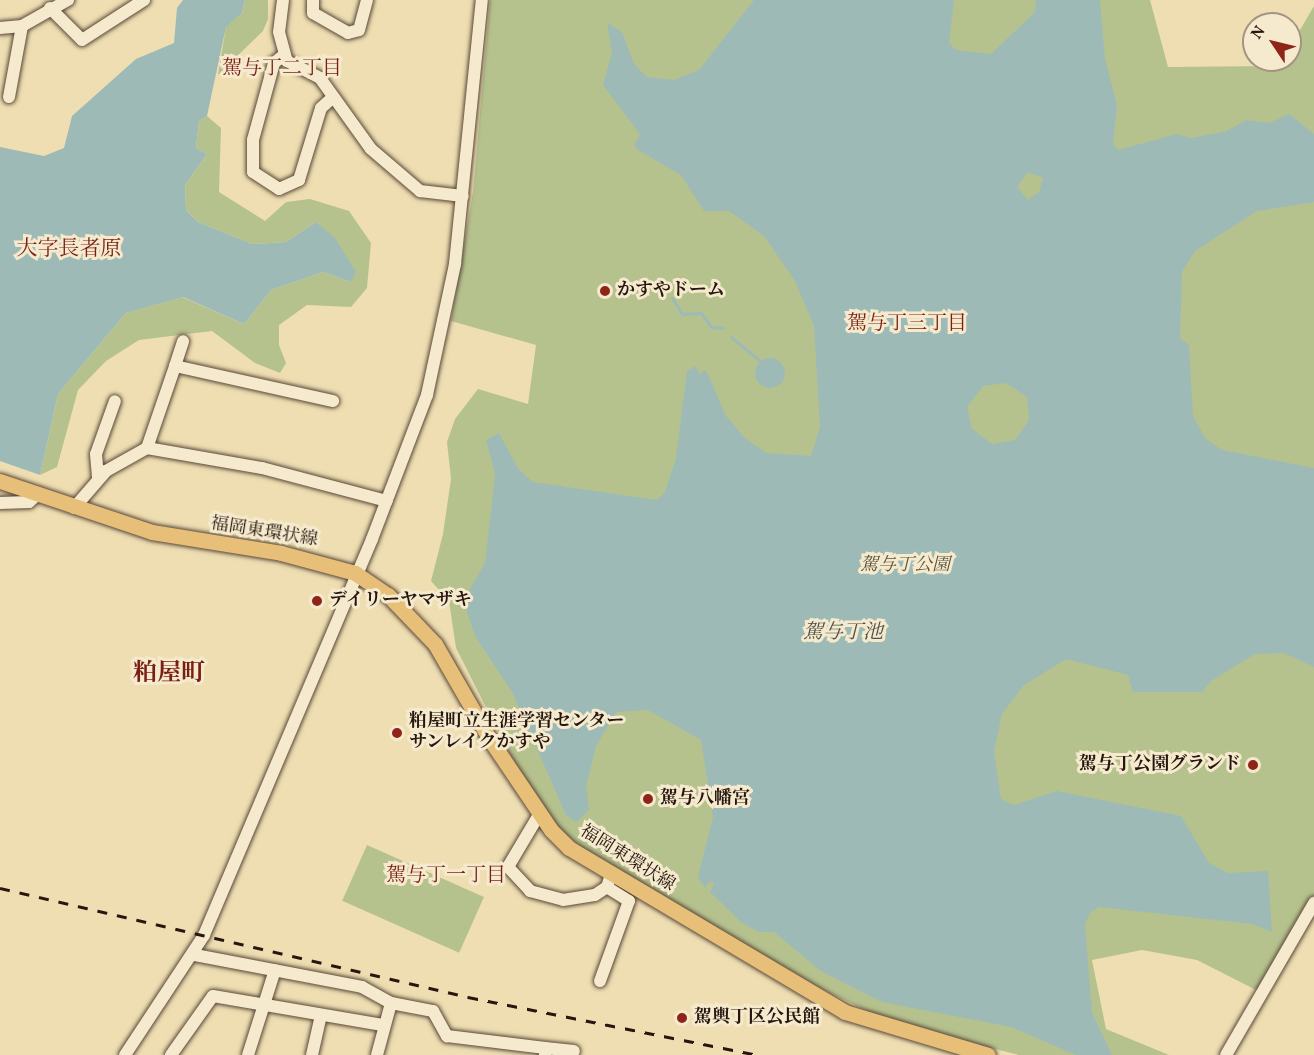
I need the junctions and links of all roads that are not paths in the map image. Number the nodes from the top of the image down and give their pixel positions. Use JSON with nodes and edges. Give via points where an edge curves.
{"nodes":[{"id":1,"x":144,"y":0,"type":"edge"},
{"id":2,"x":283,"y":0,"type":"edge"},
{"id":3,"x":313,"y":0,"type":"edge"},
{"id":4,"x":366,"y":0,"type":"edge"},
{"id":5,"x":482,"y":0,"type":"edge"},
{"id":6,"x":59,"y":3,"type":"edge"},
{"id":7,"x":22,"y":26,"type":"junction"},
{"id":8,"x":0,"y":28,"type":"edge"},
{"id":9,"x":284,"y":55,"type":"junction"},
{"id":10,"x":9,"y":96,"type":"dead end"},
{"id":11,"x":332,"y":98,"type":"junction"},
{"id":12,"x":463,"y":196,"type":"junction"},
{"id":13,"x":183,"y":341,"type":"dead end"},
{"id":14,"x":175,"y":366,"type":"junction"},
{"id":15,"x":115,"y":401,"type":"dead end"},
{"id":16,"x":333,"y":401,"type":"dead end"},
{"id":17,"x":147,"y":448,"type":"junction"},
{"id":18,"x":98,"y":477,"type":"junction"},
{"id":19,"x":0,"y":481,"type":"edge"},
{"id":20,"x":38,"y":494,"type":"junction"},
{"id":21,"x":387,"y":501,"type":"junction"},
{"id":22,"x":0,"y":503,"type":"edge"},
{"id":23,"x":74,"y":508,"type":"junction"},
{"id":24,"x":355,"y":573,"type":"junction"},
{"id":25,"x":540,"y":813,"type":"junction"},
{"id":26,"x":609,"y":881,"type":"junction"},
{"id":27,"x":1314,"y":903,"type":"edge"},
{"id":28,"x":195,"y":955,"type":"junction"},
{"id":29,"x":275,"y":970,"type":"junction"},
{"id":30,"x":600,"y":981,"type":"dead end"},
{"id":31,"x":392,"y":1003,"type":"junction"},
{"id":32,"x":268,"y":1005,"type":"junction"},
{"id":33,"x":321,"y":1015,"type":"junction"},
{"id":34,"x":383,"y":1026,"type":"junction"},
{"id":35,"x":545,"y":1051,"type":"edge"},
{"id":36,"x":574,"y":1052,"type":"dead end"},
{"id":37,"x":125,"y":1055,"type":"edge"},
{"id":38,"x":171,"y":1055,"type":"edge"},
{"id":39,"x":248,"y":1055,"type":"edge"},
{"id":40,"x":312,"y":1055,"type":"edge"},
{"id":41,"x":377,"y":1055,"type":"edge"},
{"id":42,"x":988,"y":1055,"type":"edge"},
{"id":43,"x":1226,"y":1055,"type":"edge"}],
"edges":[{"from":1,"to":6,"type":"street","via":[[82,40]]},
{"from":2,"to":9,"type":"street","via":[[279,32]]},
{"from":3,"to":4,"type":"street","via":[[313,13],[348,33],[359,30]]},
{"from":5,"to":12,"type":"street"},
{"from":6,"to":7,"type":"street"},
{"from":7,"to":8,"type":"street"},
{"from":7,"to":10,"type":"street"},
{"from":9,"to":11,"type":"street","via":[[320,78]]},
{"from":9,"to":11,"type":"street","via":[[274,63],[253,140],[253,172],[279,189],[299,180],[321,108]]},
{"from":11,"to":12,"type":"street","via":[[371,150],[420,191]]},
{"from":12,"to":21,"type":"street","via":[[435,362]]},
{"from":13,"to":14,"type":"street"},
{"from":14,"to":16,"type":"street"},
{"from":14,"to":17,"type":"street"},
{"from":15,"to":18,"type":"street","via":[[96,454]]},
{"from":17,"to":18,"type":"street"},
{"from":17,"to":21,"type":"street","via":[[262,468]]},
{"from":18,"to":23,"type":"street"},
{"from":19,"to":20,"type":"main road","name":"福岡東環状線"},
{"from":20,"to":22,"type":"street","via":[[29,502]]},
{"from":20,"to":23,"type":"main road","name":"福岡東環状線"},
{"from":21,"to":24,"type":"street"},
{"from":23,"to":24,"type":"main road","name":"福岡東環状線","via":[[152,532],[281,553]]},
{"from":24,"to":25,"type":"main road","name":"福岡東環状線","via":[[388,595],[435,644]]},
{"from":24,"to":28,"type":"street"},
{"from":25,"to":26,"type":"main road","name":"福岡東環状線","via":[[569,848]]},
{"from":25,"to":26,"type":"street","via":[[508,867],[530,891],[563,900]]},
{"from":26,"to":30,"type":"street","via":[[629,901]]},
{"from":26,"to":42,"type":"main road","name":"福岡東環状線","via":[[845,1012]]},
{"from":27,"to":43,"type":"street"},
{"from":28,"to":29,"type":"street"},
{"from":28,"to":37,"type":"street"},
{"from":29,"to":31,"type":"street","via":[[362,987]]},
{"from":29,"to":32,"type":"street"},
{"from":31,"to":34,"type":"street"},
{"from":31,"to":35,"type":"street","via":[[434,1011],[447,1036]]},
{"from":32,"to":33,"type":"street"},
{"from":32,"to":38,"type":"street","via":[[213,996]]},
{"from":32,"to":39,"type":"street"},
{"from":33,"to":34,"type":"street"},
{"from":33,"to":40,"type":"street"},
{"from":34,"to":41,"type":"street"},
{"from":35,"to":36,"type":"street"}]}
